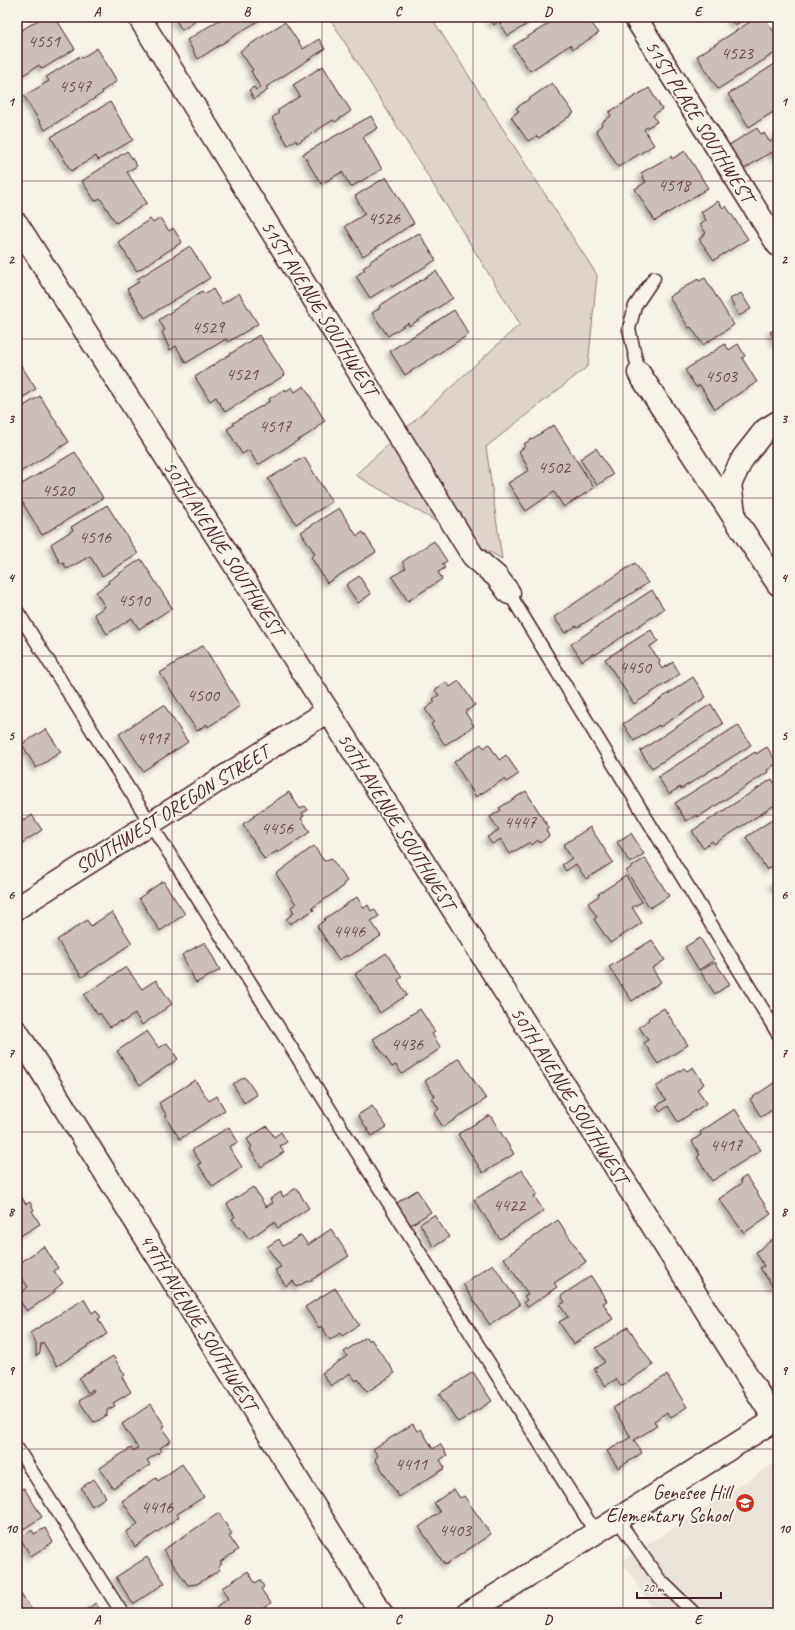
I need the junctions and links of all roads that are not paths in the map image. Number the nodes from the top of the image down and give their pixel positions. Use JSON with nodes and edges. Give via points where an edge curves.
{"nodes":[{"id":1,"x":139,"y":17,"type":"edge"},
{"id":2,"x":635,"y":17,"type":"edge"},
{"id":3,"x":17,"y":224,"type":"edge"},
{"id":4,"x":778,"y":245,"type":"edge"},
{"id":5,"x":654,"y":278,"type":"dead end"},
{"id":6,"x":639,"y":373,"type":"joint"},
{"id":7,"x":778,"y":422,"type":"edge"},
{"id":8,"x":735,"y":517,"type":"junction"},
{"id":9,"x":778,"y":584,"type":"edge"},
{"id":10,"x":509,"y":593,"type":"joint"},
{"id":11,"x":17,"y":611,"type":"edge"},
{"id":12,"x":328,"y":711,"type":"junction"},
{"id":13,"x":150,"y":823,"type":"junction"},
{"id":14,"x":17,"y":908,"type":"edge"},
{"id":15,"x":17,"y":1032,"type":"edge"},
{"id":16,"x":778,"y":1034,"type":"edge"},
{"id":17,"x":776,"y":1419,"type":"edge"},
{"id":18,"x":17,"y":1448,"type":"edge"},
{"id":19,"x":618,"y":1519,"type":"junction"},
{"id":20,"x":596,"y":1533,"type":"junction"},
{"id":21,"x":122,"y":1613,"type":"edge"},
{"id":22,"x":381,"y":1613,"type":"edge"},
{"id":23,"x":468,"y":1613,"type":"edge"},
{"id":24,"x":694,"y":1613,"type":"edge"}],
"edges":[{"from":1,"to":10,"type":"street","name":"51ST AVENUE SOUTHWEST","via":[[473,556],[497,577]]},
{"from":2,"to":4,"type":"street","name":"51ST PLACE SOUTHWEST"},
{"from":3,"to":12,"type":"street","name":"50TH AVENUE SOUTHWEST"},
{"from":5,"to":6,"type":"lane","via":[[635,306],[629,329]]},
{"from":6,"to":8,"type":"street"},
{"from":7,"to":8,"type":"street","via":[[765,430],[744,458],[730,484]]},
{"from":8,"to":9,"type":"street"},
{"from":10,"to":16,"type":"lane"},
{"from":11,"to":13,"type":"lane"},
{"from":12,"to":13,"type":"street","name":"SOUTHWEST OREGON STREET"},
{"from":12,"to":17,"type":"street","name":"50TH AVENUE SOUTHWEST"},
{"from":13,"to":14,"type":"street","name":"SOUTHWEST OREGON STREET"},
{"from":13,"to":20,"type":"lane"},
{"from":15,"to":22,"type":"street","name":"49TH AVENUE SOUTHWEST"},
{"from":17,"to":19,"type":"street"},
{"from":18,"to":21,"type":"lane"},
{"from":19,"to":20,"type":"street"},
{"from":19,"to":24,"type":"lane","via":[[659,1579]]},
{"from":20,"to":23,"type":"street"}]}
